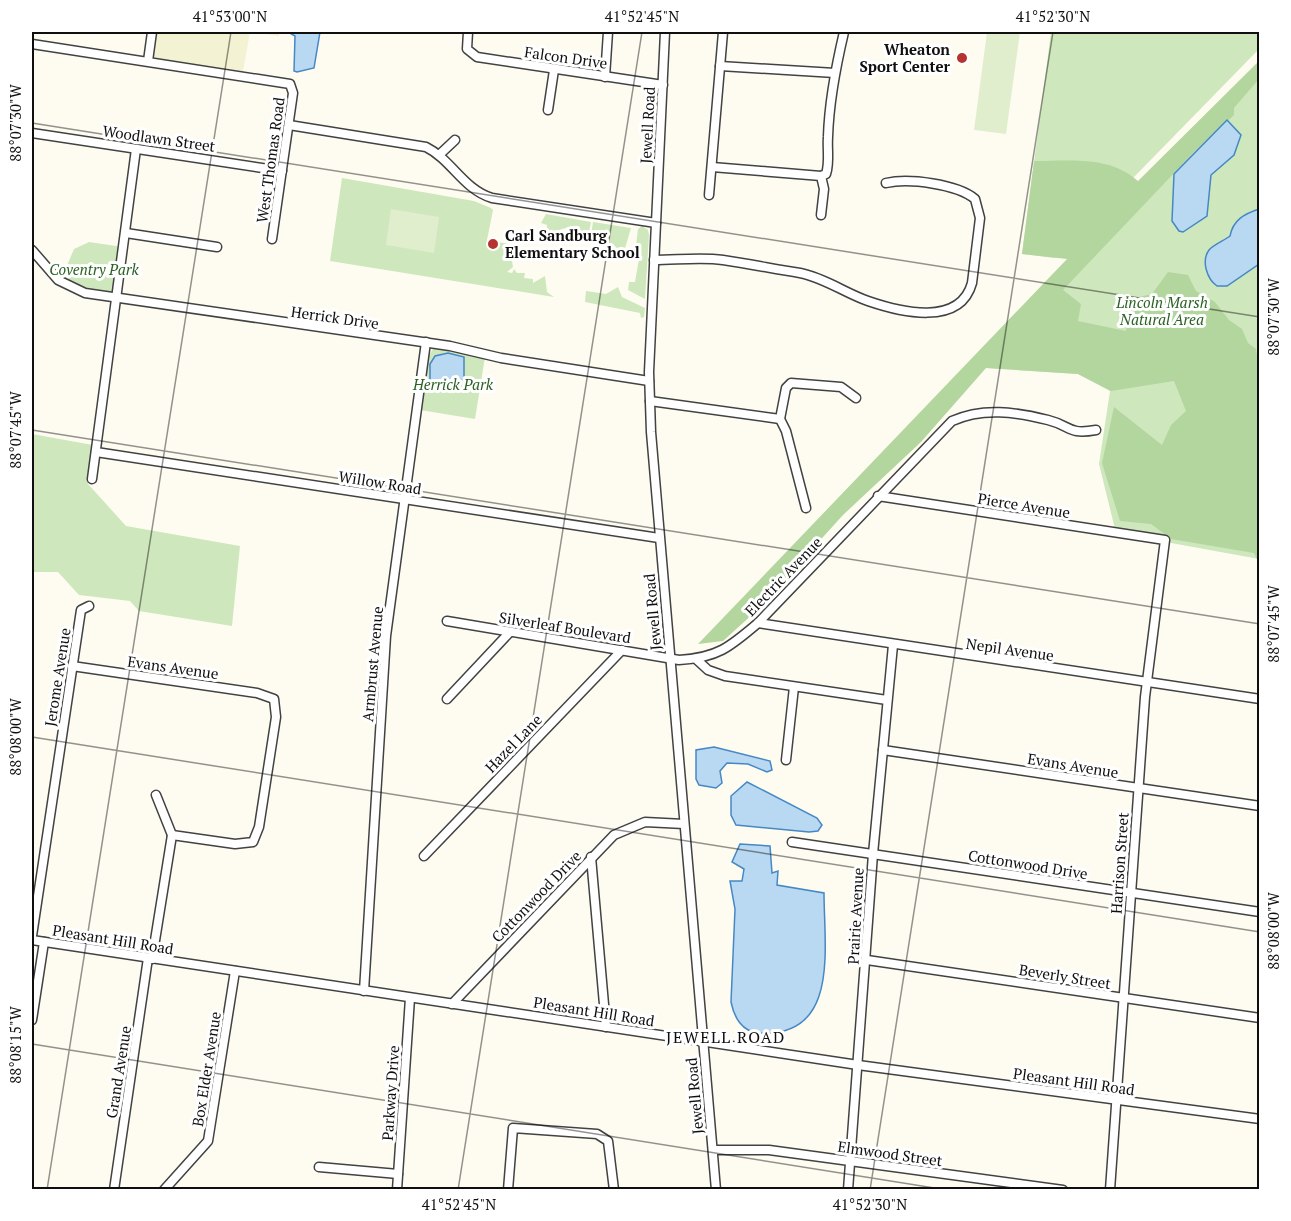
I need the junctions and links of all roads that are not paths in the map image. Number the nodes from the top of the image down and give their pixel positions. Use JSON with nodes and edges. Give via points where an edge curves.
{"nodes":[{"id":1,"x":152,"y":32,"type":"edge"},
{"id":2,"x":468,"y":32,"type":"edge"},
{"id":3,"x":608,"y":32,"type":"edge"},
{"id":4,"x":665,"y":32,"type":"edge"},
{"id":5,"x":723,"y":32,"type":"edge"},
{"id":6,"x":844,"y":32,"type":"edge"},
{"id":7,"x":32,"y":44,"type":"edge"},
{"id":8,"x":148,"y":61,"type":"junction"},
{"id":9,"x":720,"y":66,"type":"junction"},
{"id":10,"x":554,"y":70,"type":"junction"},
{"id":11,"x":835,"y":73,"type":"junction"},
{"id":12,"x":605,"y":77,"type":"junction"},
{"id":13,"x":663,"y":85,"type":"junction"},
{"id":14,"x":548,"y":110,"type":"dead end"},
{"id":15,"x":289,"y":125,"type":"junction"},
{"id":16,"x":32,"y":133,"type":"edge"},
{"id":17,"x":455,"y":140,"type":"dead end"},
{"id":18,"x":136,"y":149,"type":"junction"},
{"id":19,"x":439,"y":154,"type":"junction"},
{"id":20,"x":712,"y":167,"type":"junction"},
{"id":21,"x":282,"y":171,"type":"junction"},
{"id":22,"x":820,"y":177,"type":"junction"},
{"id":23,"x":886,"y":183,"type":"dead end"},
{"id":24,"x":709,"y":195,"type":"dead end"},
{"id":25,"x":821,"y":215,"type":"dead end"},
{"id":26,"x":656,"y":223,"type":"junction"},
{"id":27,"x":126,"y":232,"type":"junction"},
{"id":28,"x":272,"y":239,"type":"dead end"},
{"id":29,"x":217,"y":247,"type":"dead end"},
{"id":30,"x":32,"y":250,"type":"edge"},
{"id":31,"x":654,"y":260,"type":"junction"},
{"id":32,"x":117,"y":298,"type":"junction"},
{"id":33,"x":426,"y":342,"type":"junction"},
{"id":34,"x":650,"y":381,"type":"junction"},
{"id":35,"x":856,"y":398,"type":"dead end"},
{"id":36,"x":650,"y":401,"type":"junction"},
{"id":37,"x":780,"y":419,"type":"junction"},
{"id":38,"x":1096,"y":430,"type":"dead end"},
{"id":39,"x":96,"y":452,"type":"junction"},
{"id":40,"x":92,"y":479,"type":"dead end"},
{"id":41,"x":878,"y":496,"type":"junction"},
{"id":42,"x":405,"y":499,"type":"junction"},
{"id":43,"x":806,"y":508,"type":"dead end"},
{"id":44,"x":659,"y":538,"type":"junction"},
{"id":45,"x":1165,"y":540,"type":"joint"},
{"id":46,"x":89,"y":606,"type":"dead end"},
{"id":47,"x":447,"y":621,"type":"dead end"},
{"id":48,"x":758,"y":623,"type":"junction"},
{"id":49,"x":509,"y":633,"type":"junction"},
{"id":50,"x":893,"y":645,"type":"junction"},
{"id":51,"x":622,"y":650,"type":"junction"},
{"id":52,"x":670,"y":659,"type":"junction"},
{"id":53,"x":696,"y":659,"type":"junction"},
{"id":54,"x":72,"y":666,"type":"junction"},
{"id":55,"x":1146,"y":682,"type":"junction"},
{"id":56,"x":794,"y":687,"type":"junction"},
{"id":57,"x":447,"y":699,"type":"dead end"},
{"id":58,"x":1260,"y":699,"type":"edge"},
{"id":59,"x":887,"y":700,"type":"junction"},
{"id":60,"x":883,"y":750,"type":"junction"},
{"id":61,"x":786,"y":759,"type":"dead end"},
{"id":62,"x":1138,"y":789,"type":"junction"},
{"id":63,"x":156,"y":795,"type":"dead end"},
{"id":64,"x":1260,"y":806,"type":"edge"},
{"id":65,"x":684,"y":824,"type":"junction"},
{"id":66,"x":172,"y":835,"type":"junction"},
{"id":67,"x":792,"y":842,"type":"dead end"},
{"id":68,"x":873,"y":854,"type":"junction"},
{"id":69,"x":424,"y":856,"type":"dead end"},
{"id":70,"x":591,"y":857,"type":"junction"},
{"id":71,"x":1130,"y":893,"type":"junction"},
{"id":72,"x":1260,"y":912,"type":"edge"},
{"id":73,"x":32,"y":938,"type":"edge"},
{"id":74,"x":44,"y":942,"type":"junction"},
{"id":75,"x":150,"y":958,"type":"junction"},
{"id":76,"x":867,"y":960,"type":"junction"},
{"id":77,"x":235,"y":971,"type":"junction"},
{"id":78,"x":364,"y":991,"type":"junction"},
{"id":79,"x":410,"y":998,"type":"junction"},
{"id":80,"x":1122,"y":998,"type":"junction"},
{"id":81,"x":452,"y":1004,"type":"junction"},
{"id":82,"x":1260,"y":1018,"type":"edge"},
{"id":83,"x":32,"y":1020,"type":"edge"},
{"id":84,"x":606,"y":1027,"type":"junction"},
{"id":85,"x":703,"y":1041,"type":"junction"},
{"id":86,"x":858,"y":1065,"type":"junction"},
{"id":87,"x":1116,"y":1100,"type":"junction"},
{"id":88,"x":1260,"y":1119,"type":"edge"},
{"id":89,"x":713,"y":1150,"type":"junction"},
{"id":90,"x":850,"y":1161,"type":"junction"},
{"id":91,"x":319,"y":1167,"type":"dead end"},
{"id":92,"x":398,"y":1174,"type":"junction"},
{"id":93,"x":114,"y":1190,"type":"edge"},
{"id":94,"x":164,"y":1190,"type":"edge"},
{"id":95,"x":397,"y":1190,"type":"edge"},
{"id":96,"x":508,"y":1190,"type":"edge"},
{"id":97,"x":614,"y":1190,"type":"edge"},
{"id":98,"x":716,"y":1190,"type":"edge"},
{"id":99,"x":848,"y":1190,"type":"edge"},
{"id":100,"x":1063,"y":1190,"type":"edge"},
{"id":101,"x":1110,"y":1190,"type":"edge"}],
"edges":[{"from":1,"to":8,"type":"street"},
{"from":2,"to":10,"type":"street","name":"Falcon Drive","via":[[468,51],[477,57]]},
{"from":3,"to":12,"type":"street"},
{"from":4,"to":13,"type":"street","name":"Jewell Road"},
{"from":5,"to":9,"type":"street"},
{"from":6,"to":11,"type":"street"},
{"from":7,"to":8,"type":"street"},
{"from":8,"to":15,"type":"street","name":"West Thomas Road","via":[[290,84],[293,93]]},
{"from":9,"to":11,"type":"street"},
{"from":9,"to":20,"type":"street"},
{"from":10,"to":12,"type":"street","name":"Falcon Drive"},
{"from":10,"to":14,"type":"street"},
{"from":11,"to":22,"type":"street","via":[[829,166]]},
{"from":12,"to":13,"type":"street","name":"Falcon Drive"},
{"from":13,"to":26,"type":"street","name":"Jewell Road"},
{"from":15,"to":19,"type":"street","via":[[411,143]]},
{"from":15,"to":21,"type":"street","name":"West Thomas Road"},
{"from":16,"to":18,"type":"street","name":"Woodlawn Street"},
{"from":17,"to":19,"type":"street"},
{"from":18,"to":21,"type":"street","name":"Woodlawn Street"},
{"from":18,"to":27,"type":"street"},
{"from":19,"to":26,"type":"street","via":[[469,187],[492,198]]},
{"from":20,"to":22,"type":"street"},
{"from":20,"to":24,"type":"street"},
{"from":21,"to":28,"type":"street","name":"West Thomas Road"},
{"from":22,"to":25,"type":"street","via":[[824,189]]},
{"from":23,"to":31,"type":"street","via":[[904,181],[959,189],[975,199],[980,218],[972,283],[957,307],[934,313],[891,307],[813,276],[722,260]]},
{"from":26,"to":31,"type":"street","name":"Jewell Road"},
{"from":27,"to":29,"type":"street"},
{"from":27,"to":32,"type":"street"},
{"from":30,"to":32,"type":"street","name":"Herrick Drive","via":[[53,276],[68,287]]},
{"from":31,"to":34,"type":"street","name":"Jewell Road"},
{"from":32,"to":33,"type":"street","name":"Herrick Drive"},
{"from":32,"to":39,"type":"street"},
{"from":33,"to":34,"type":"street","name":"Herrick Drive","via":[[509,360]]},
{"from":33,"to":42,"type":"street","name":"Armbrust Avenue"},
{"from":34,"to":36,"type":"street","name":"Jewell Road"},
{"from":35,"to":37,"type":"street","via":[[841,387],[791,383],[786,388]]},
{"from":36,"to":37,"type":"street"},
{"from":36,"to":44,"type":"street","name":"Jewell Road"},
{"from":37,"to":43,"type":"street"},
{"from":38,"to":41,"type":"street","name":"Electric Avenue","via":[[1077,434],[1043,419],[985,411],[968,414],[952,421]]},
{"from":39,"to":40,"type":"street"},
{"from":39,"to":42,"type":"street","name":"Willow Road"},
{"from":41,"to":45,"type":"street","name":"Pierce Avenue"},
{"from":41,"to":48,"type":"street","name":"Electric Avenue"},
{"from":42,"to":44,"type":"street","name":"Willow Road"},
{"from":42,"to":78,"type":"street","name":"Armbrust Avenue","via":[[386,636]]},
{"from":44,"to":52,"type":"street","name":"Jewell Road"},
{"from":45,"to":55,"type":"street","name":"Harrison Street"},
{"from":46,"to":54,"type":"street","name":"Jerome Avenue","via":[[81,610]]},
{"from":47,"to":49,"type":"street","name":"Silverleaf Boulevard"},
{"from":48,"to":50,"type":"street","name":"Nepil Avenue"},
{"from":48,"to":53,"type":"street","name":"Electric Avenue","via":[[723,651]]},
{"from":49,"to":51,"type":"street","name":"Silverleaf Boulevard"},
{"from":49,"to":57,"type":"street"},
{"from":50,"to":55,"type":"street","name":"Nepil Avenue"},
{"from":50,"to":59,"type":"street","name":"Prairie Avenue"},
{"from":51,"to":52,"type":"street","name":"Silverleaf Boulevard"},
{"from":51,"to":69,"type":"street","name":"Hazel Lane"},
{"from":52,"to":53,"type":"street","name":"Silverleaf Boulevard"},
{"from":52,"to":65,"type":"street","name":"Jewell Road"},
{"from":53,"to":56,"type":"street","via":[[716,674]]},
{"from":54,"to":66,"type":"street","name":"Evans Avenue","via":[[257,693],[274,699],[276,717],[259,826],[253,842],[235,844]]},
{"from":54,"to":73,"type":"street","name":"Jerome Avenue"},
{"from":55,"to":58,"type":"street","name":"Nepil Avenue"},
{"from":55,"to":62,"type":"street","name":"Harrison Street"},
{"from":56,"to":59,"type":"street"},
{"from":56,"to":61,"type":"street"},
{"from":59,"to":60,"type":"street","name":"Prairie Avenue"},
{"from":60,"to":62,"type":"street","name":"Evans Avenue"},
{"from":60,"to":68,"type":"street","name":"Prairie Avenue"},
{"from":62,"to":64,"type":"street","name":"Evans Avenue"},
{"from":62,"to":71,"type":"street","name":"Harrison Street"},
{"from":63,"to":66,"type":"street"},
{"from":65,"to":70,"type":"street","name":"Cottonwood Drive","via":[[635,824],[614,835]]},
{"from":65,"to":85,"type":"street","name":"Jewell Road"},
{"from":66,"to":75,"type":"street","name":"Grand Avenue"},
{"from":67,"to":68,"type":"street","name":"Cottonwood Drive"},
{"from":68,"to":71,"type":"street","name":"Cottonwood Drive"},
{"from":68,"to":76,"type":"street","name":"Prairie Avenue"},
{"from":70,"to":81,"type":"street","name":"Cottonwood Drive"},
{"from":70,"to":84,"type":"street"},
{"from":71,"to":72,"type":"street","name":"Cottonwood Drive"},
{"from":71,"to":80,"type":"street","name":"Harrison Street"},
{"from":73,"to":74,"type":"street","name":"Pleasant Hill Road"},
{"from":74,"to":75,"type":"street","name":"Pleasant Hill Road"},
{"from":74,"to":83,"type":"street"},
{"from":75,"to":77,"type":"street","name":"Pleasant Hill Road"},
{"from":75,"to":93,"type":"street","name":"Grand Avenue"},
{"from":76,"to":80,"type":"street","name":"Beverly Street"},
{"from":76,"to":86,"type":"street","name":"Prairie Avenue"},
{"from":77,"to":78,"type":"street","name":"Pleasant Hill Road"},
{"from":77,"to":94,"type":"street","name":"Box Elder Avenue","via":[[208,1141]]},
{"from":78,"to":79,"type":"street","name":"Pleasant Hill Road"},
{"from":79,"to":81,"type":"street","name":"Pleasant Hill Road"},
{"from":79,"to":92,"type":"street","name":"Parkway Drive"},
{"from":80,"to":82,"type":"street","name":"Beverly Street"},
{"from":80,"to":87,"type":"street","name":"Harrison Street"},
{"from":81,"to":84,"type":"street","name":"Pleasant Hill Road"},
{"from":84,"to":85,"type":"street","name":"Pleasant Hill Road"},
{"from":85,"to":86,"type":"street","name":"Pleasant Hill Road"},
{"from":85,"to":89,"type":"street","name":"Jewell Road"},
{"from":86,"to":87,"type":"street","name":"Pleasant Hill Road"},
{"from":86,"to":90,"type":"street","name":"Prairie Avenue"},
{"from":87,"to":88,"type":"street","name":"Pleasant Hill Road"},
{"from":87,"to":101,"type":"street","name":"Harrison Street"},
{"from":89,"to":90,"type":"street","name":"Elmwood Street","via":[[769,1150]]},
{"from":89,"to":98,"type":"street","name":"Jewell Road"},
{"from":90,"to":99,"type":"street","name":"Prairie Avenue"},
{"from":90,"to":100,"type":"street","name":"Elmwood Street"},
{"from":91,"to":92,"type":"street"},
{"from":92,"to":95,"type":"street","name":"Parkway Drive"},
{"from":96,"to":97,"type":"street","via":[[513,1128],[597,1134],[608,1141]]}]}
